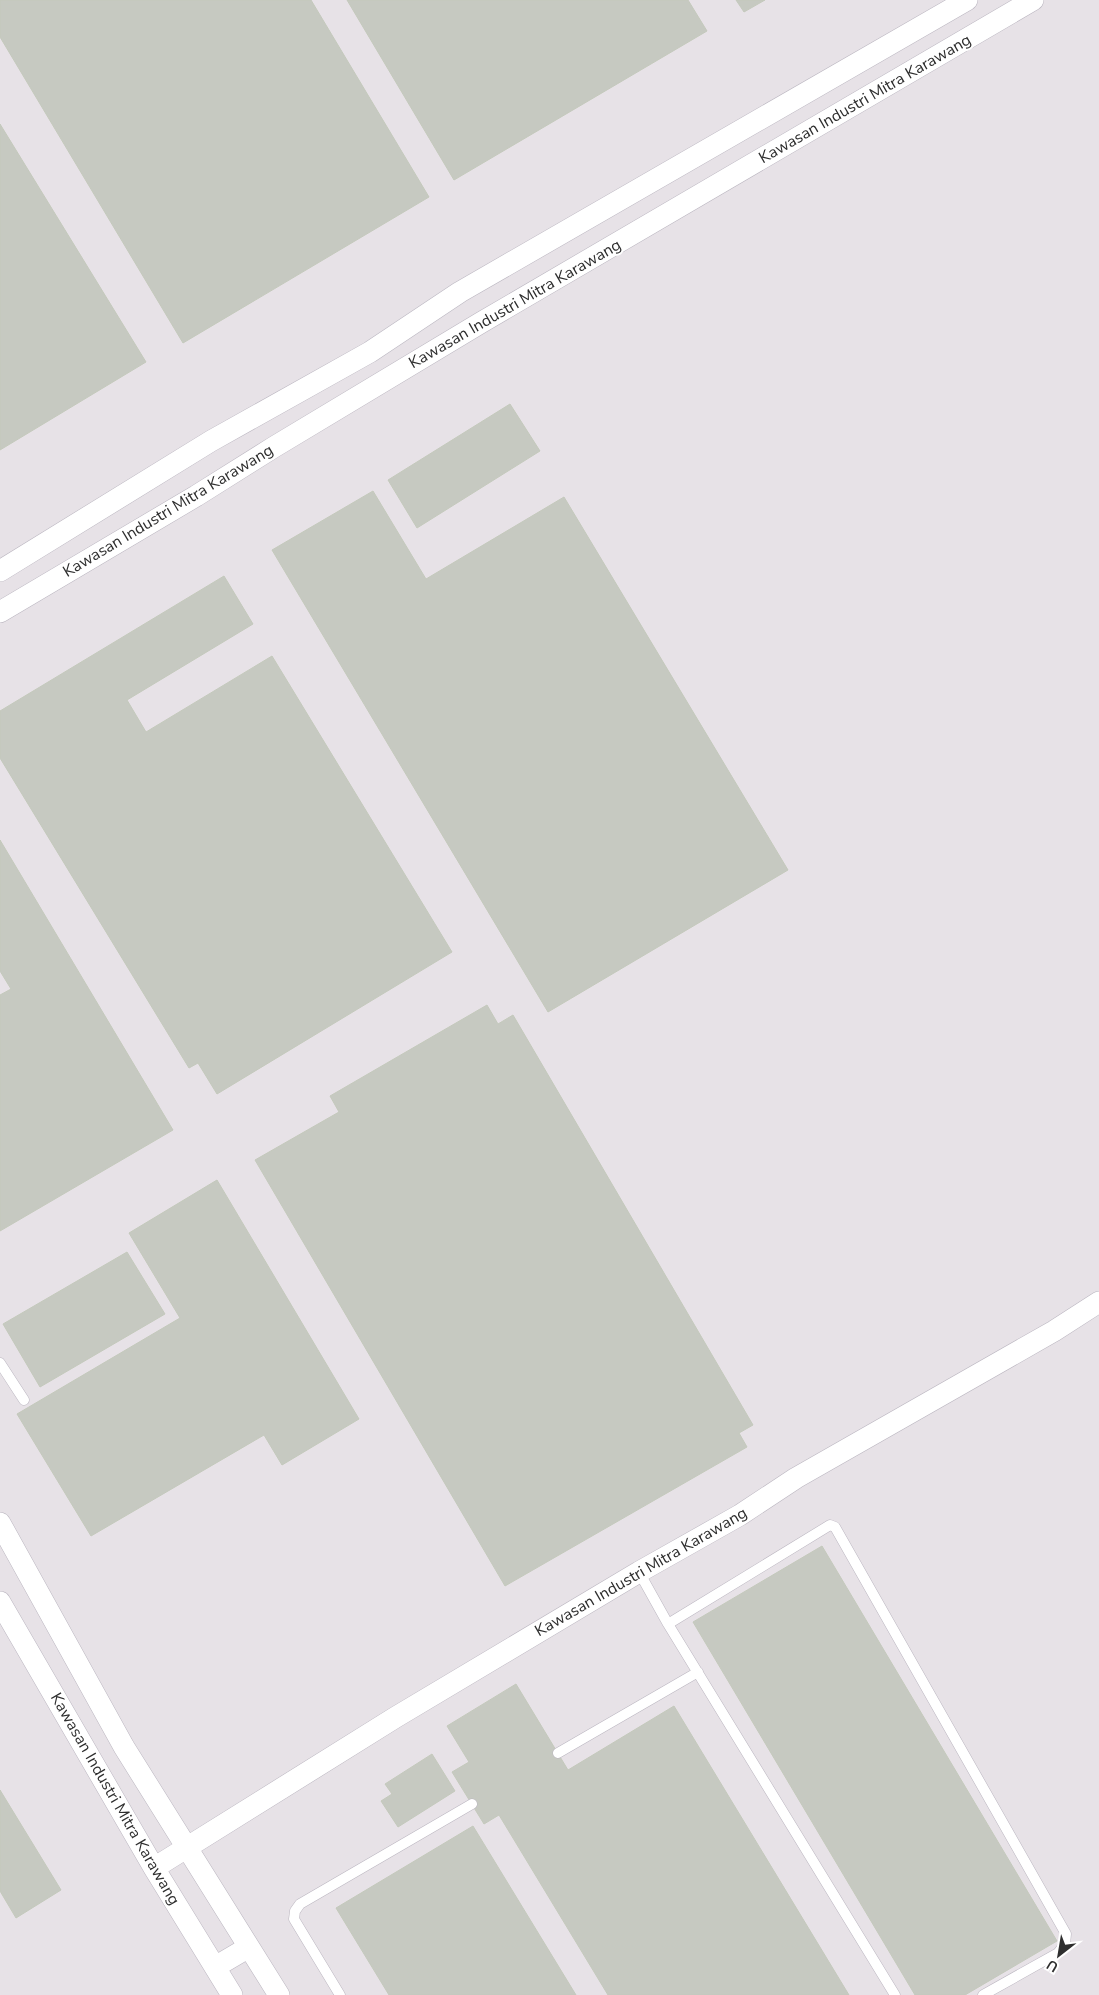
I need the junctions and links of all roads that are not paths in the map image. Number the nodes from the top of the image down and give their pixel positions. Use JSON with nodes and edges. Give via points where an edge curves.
{"nodes":[{"id":1,"x":967,"y":0,"type":"edge"},
{"id":2,"x":1033,"y":0,"type":"edge"},
{"id":3,"x":0,"y":571,"type":"edge"},
{"id":4,"x":0,"y":612,"type":"edge"},
{"id":5,"x":1099,"y":1302,"type":"edge"},
{"id":6,"x":0,"y":1363,"type":"edge"},
{"id":7,"x":24,"y":1400,"type":"dead end"},
{"id":8,"x":0,"y":1523,"type":"edge"},
{"id":9,"x":639,"y":1572,"type":"junction"},
{"id":10,"x":0,"y":1602,"type":"edge"},
{"id":11,"x":668,"y":1624,"type":"junction"},
{"id":12,"x":698,"y":1672,"type":"junction"},
{"id":13,"x":558,"y":1753,"type":"dead end"},
{"id":14,"x":472,"y":1804,"type":"dead end"},
{"id":15,"x":188,"y":1848,"type":"junction"},
{"id":16,"x":154,"y":1868,"type":"junction"},
{"id":17,"x":249,"y":1947,"type":"junction"},
{"id":18,"x":215,"y":1967,"type":"junction"},
{"id":19,"x":232,"y":1995,"type":"edge"},
{"id":20,"x":279,"y":1995,"type":"edge"},
{"id":21,"x":340,"y":1995,"type":"edge"},
{"id":22,"x":895,"y":1995,"type":"edge"},
{"id":23,"x":983,"y":1995,"type":"edge"}],
"edges":[{"from":1,"to":3,"type":"street","name":"Kawasan Industri Mitra Karawang","via":[[460,292],[370,352],[211,441]]},
{"from":2,"to":4,"type":"street","name":"Kawasan Industri Mitra Karawang","via":[[482,322]]},
{"from":5,"to":9,"type":"street","name":"Kawasan Industri Mitra Karawang"},
{"from":6,"to":7,"type":"lane"},
{"from":8,"to":15,"type":"street","name":"Kawasan Industri Mitra Karawang","via":[[124,1747]]},
{"from":9,"to":11,"type":"lane"},
{"from":9,"to":15,"type":"street","name":"Kawasan Industri Mitra Karawang","via":[[396,1717]]},
{"from":10,"to":16,"type":"street","name":"Kawasan Industri Mitra Karawang"},
{"from":11,"to":12,"type":"lane"},
{"from":11,"to":23,"type":"lane","via":[[830,1525],[835,1527],[1066,1934],[1065,1944],[1058,1953]]},
{"from":12,"to":13,"type":"lane"},
{"from":12,"to":22,"type":"lane"},
{"from":14,"to":21,"type":"lane","via":[[300,1904],[295,1911],[294,1919]]},
{"from":15,"to":16,"type":"street"},
{"from":15,"to":17,"type":"street","name":"Kawasan Industri Mitra Karawang"},
{"from":16,"to":18,"type":"street","name":"Kawasan Industri Mitra Karawang"},
{"from":17,"to":18,"type":"street"},
{"from":17,"to":20,"type":"street","name":"Kawasan Industri Mitra Karawang"},
{"from":18,"to":19,"type":"street","name":"Kawasan Industri Mitra Karawang"}]}
